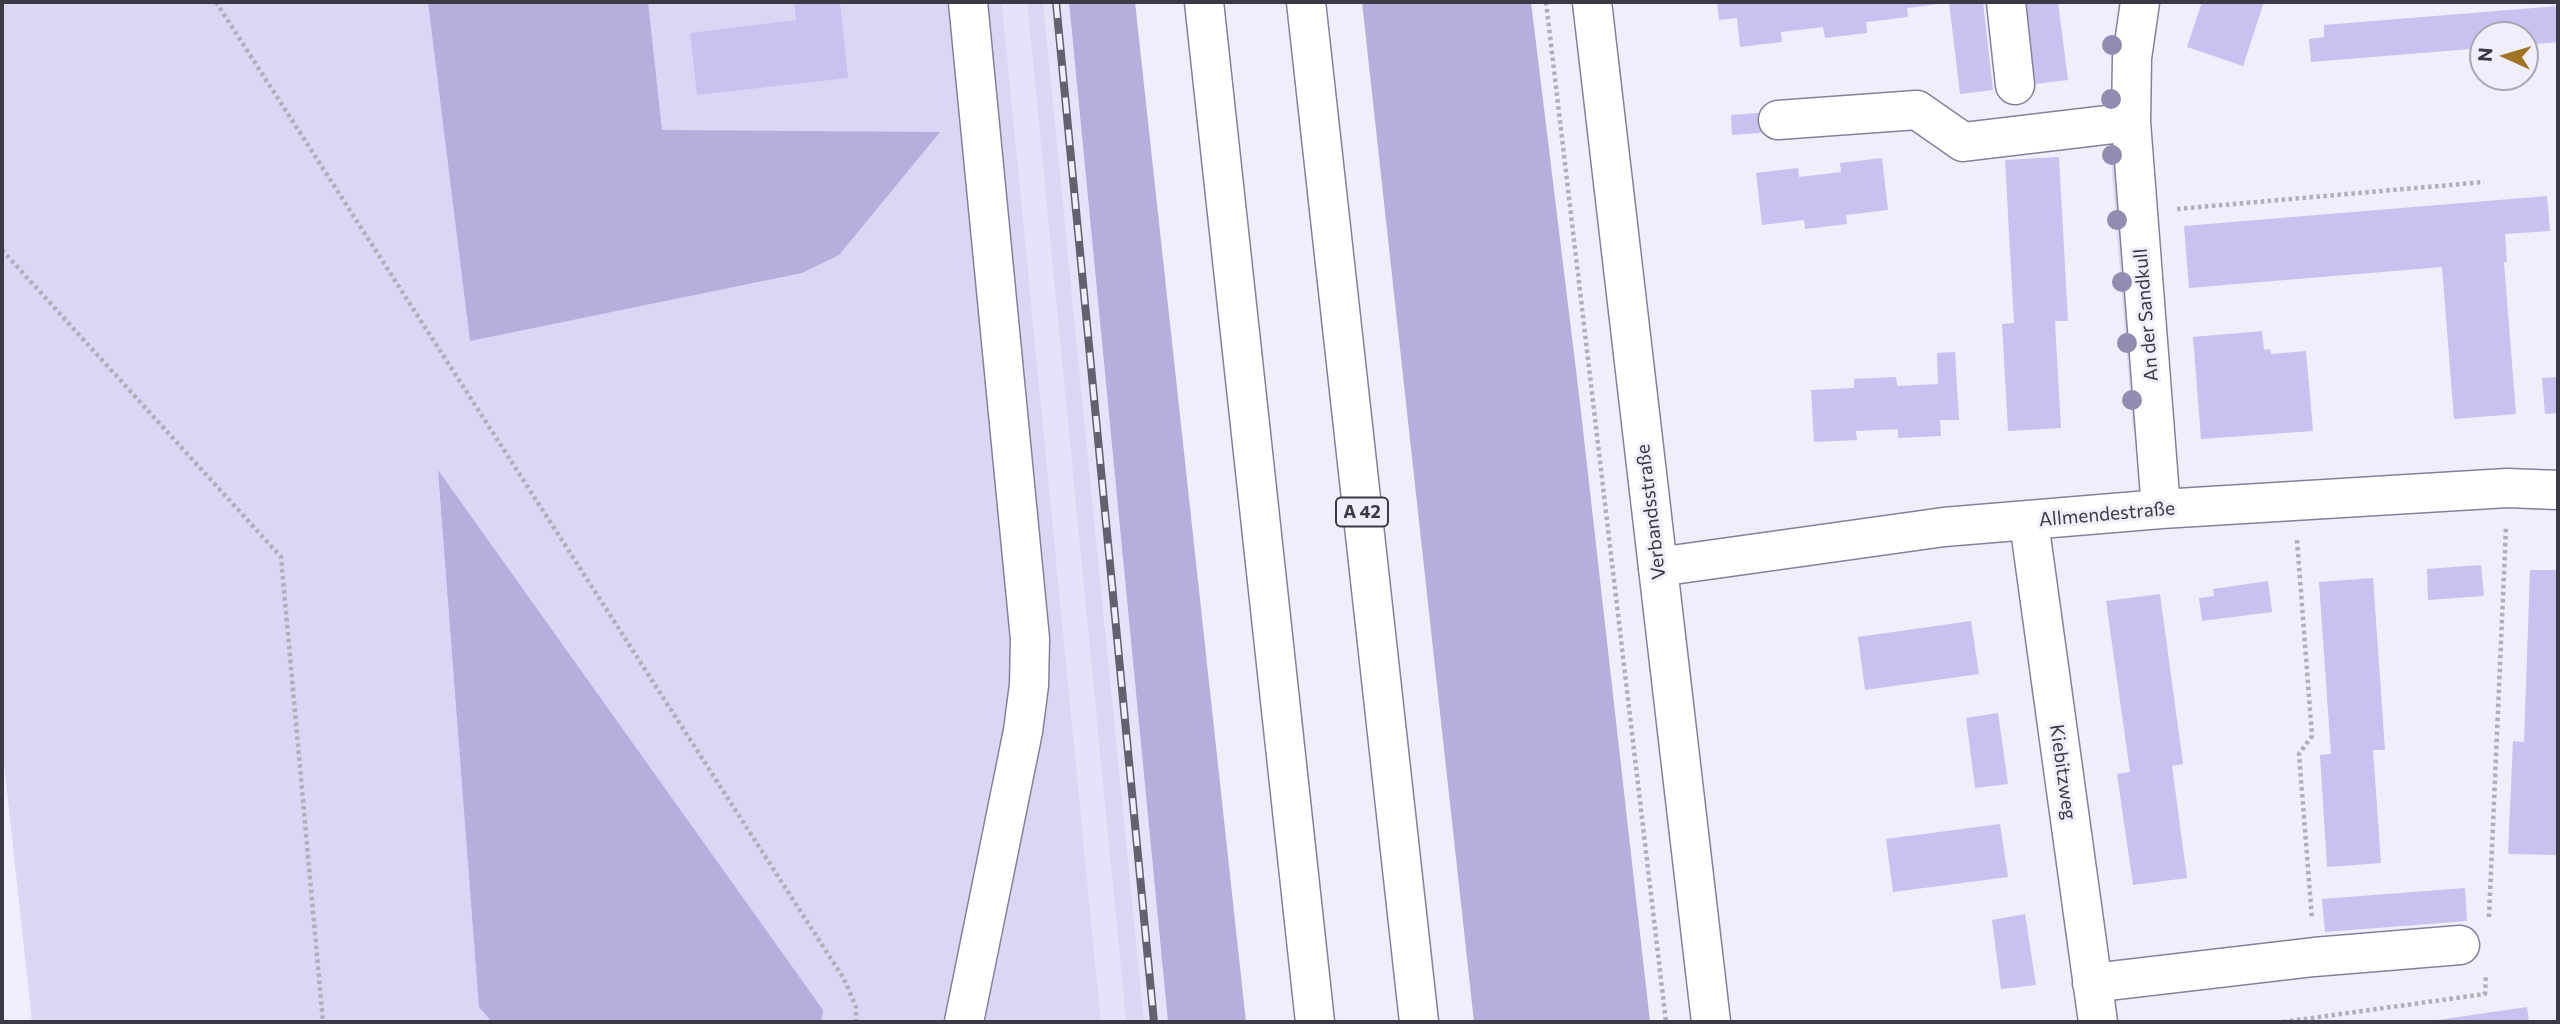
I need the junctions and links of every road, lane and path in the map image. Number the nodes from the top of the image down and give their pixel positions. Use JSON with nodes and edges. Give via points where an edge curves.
{"nodes":[{"id":1,"x":216,"y":2,"type":"edge"},
{"id":2,"x":968,"y":2,"type":"edge"},
{"id":3,"x":1204,"y":2,"type":"edge"},
{"id":4,"x":1306,"y":2,"type":"edge"},
{"id":5,"x":1546,"y":2,"type":"edge"},
{"id":6,"x":1592,"y":2,"type":"edge"},
{"id":7,"x":2006,"y":2,"type":"edge"},
{"id":8,"x":2140,"y":2,"type":"edge"},
{"id":9,"x":2015,"y":85,"type":"dead end"},
{"id":10,"x":1778,"y":120,"type":"dead end"},
{"id":11,"x":2131,"y":122,"type":"junction"},
{"id":12,"x":2484,"y":182,"type":"dead end"},
{"id":13,"x":2138,"y":212,"type":"junction"},
{"id":14,"x":2,"y":250,"type":"edge"},
{"id":15,"x":2507,"y":488,"type":"junction"},
{"id":16,"x":2558,"y":490,"type":"edge"},
{"id":17,"x":2294,"y":501,"type":"junction"},
{"id":18,"x":2161,"y":509,"type":"junction"},
{"id":19,"x":2029,"y":522,"type":"junction"},
{"id":20,"x":1658,"y":567,"type":"junction"},
{"id":21,"x":2478,"y":946,"type":"junction"},
{"id":22,"x":2314,"y":957,"type":"junction"},
{"id":23,"x":2092,"y":983,"type":"junction"},
{"id":24,"x":323,"y":1022,"type":"edge"},
{"id":25,"x":856,"y":1022,"type":"edge"},
{"id":26,"x":964,"y":1022,"type":"edge"},
{"id":27,"x":1315,"y":1022,"type":"edge"},
{"id":28,"x":1419,"y":1022,"type":"edge"},
{"id":29,"x":1666,"y":1022,"type":"edge"},
{"id":30,"x":1711,"y":1022,"type":"edge"},
{"id":31,"x":2098,"y":1022,"type":"edge"},
{"id":32,"x":2283,"y":1022,"type":"edge"}],
"edges":[{"from":1,"to":25,"type":"path","via":[[844,979],[856,1007]]},
{"from":2,"to":26,"type":"main road","via":[[1030,639],[1023,731]]},
{"from":3,"to":27,"type":"main road"},
{"from":4,"to":28,"type":"main road","number":"A 42"},
{"from":5,"to":29,"type":"path"},
{"from":6,"to":20,"type":"main road","name":"Verbandsstraße"},
{"from":7,"to":9,"type":"main road"},
{"from":8,"to":11,"type":"main road","name":"An der Sandkull","via":[[2132,58]]},
{"from":10,"to":11,"type":"main road","via":[[1917,110],[1963,142]]},
{"from":11,"to":13,"type":"main road","name":"An der Sandkull"},
{"from":12,"to":13,"type":"path"},
{"from":13,"to":18,"type":"main road","name":"An der Sandkull"},
{"from":14,"to":24,"type":"path","via":[[281,556]]},
{"from":15,"to":16,"type":"main road","name":"Allmendestraße"},
{"from":15,"to":17,"type":"main road","name":"Allmendestraße"},
{"from":15,"to":21,"type":"path"},
{"from":17,"to":18,"type":"main road","name":"Allmendestraße"},
{"from":17,"to":22,"type":"path","via":[[2312,736],[2299,754]]},
{"from":18,"to":19,"type":"main road","name":"Allmendestraße"},
{"from":19,"to":20,"type":"main road","name":"Allmendestraße","via":[[1944,527]]},
{"from":19,"to":23,"type":"main road","name":"Kiebitzweg"},
{"from":20,"to":30,"type":"main road","name":"Verbandsstraße"},
{"from":21,"to":22,"type":"main road"},
{"from":21,"to":32,"type":"path","via":[[2485,994]]},
{"from":22,"to":23,"type":"main road"},
{"from":23,"to":31,"type":"main road","name":"Kiebitzweg"}]}
